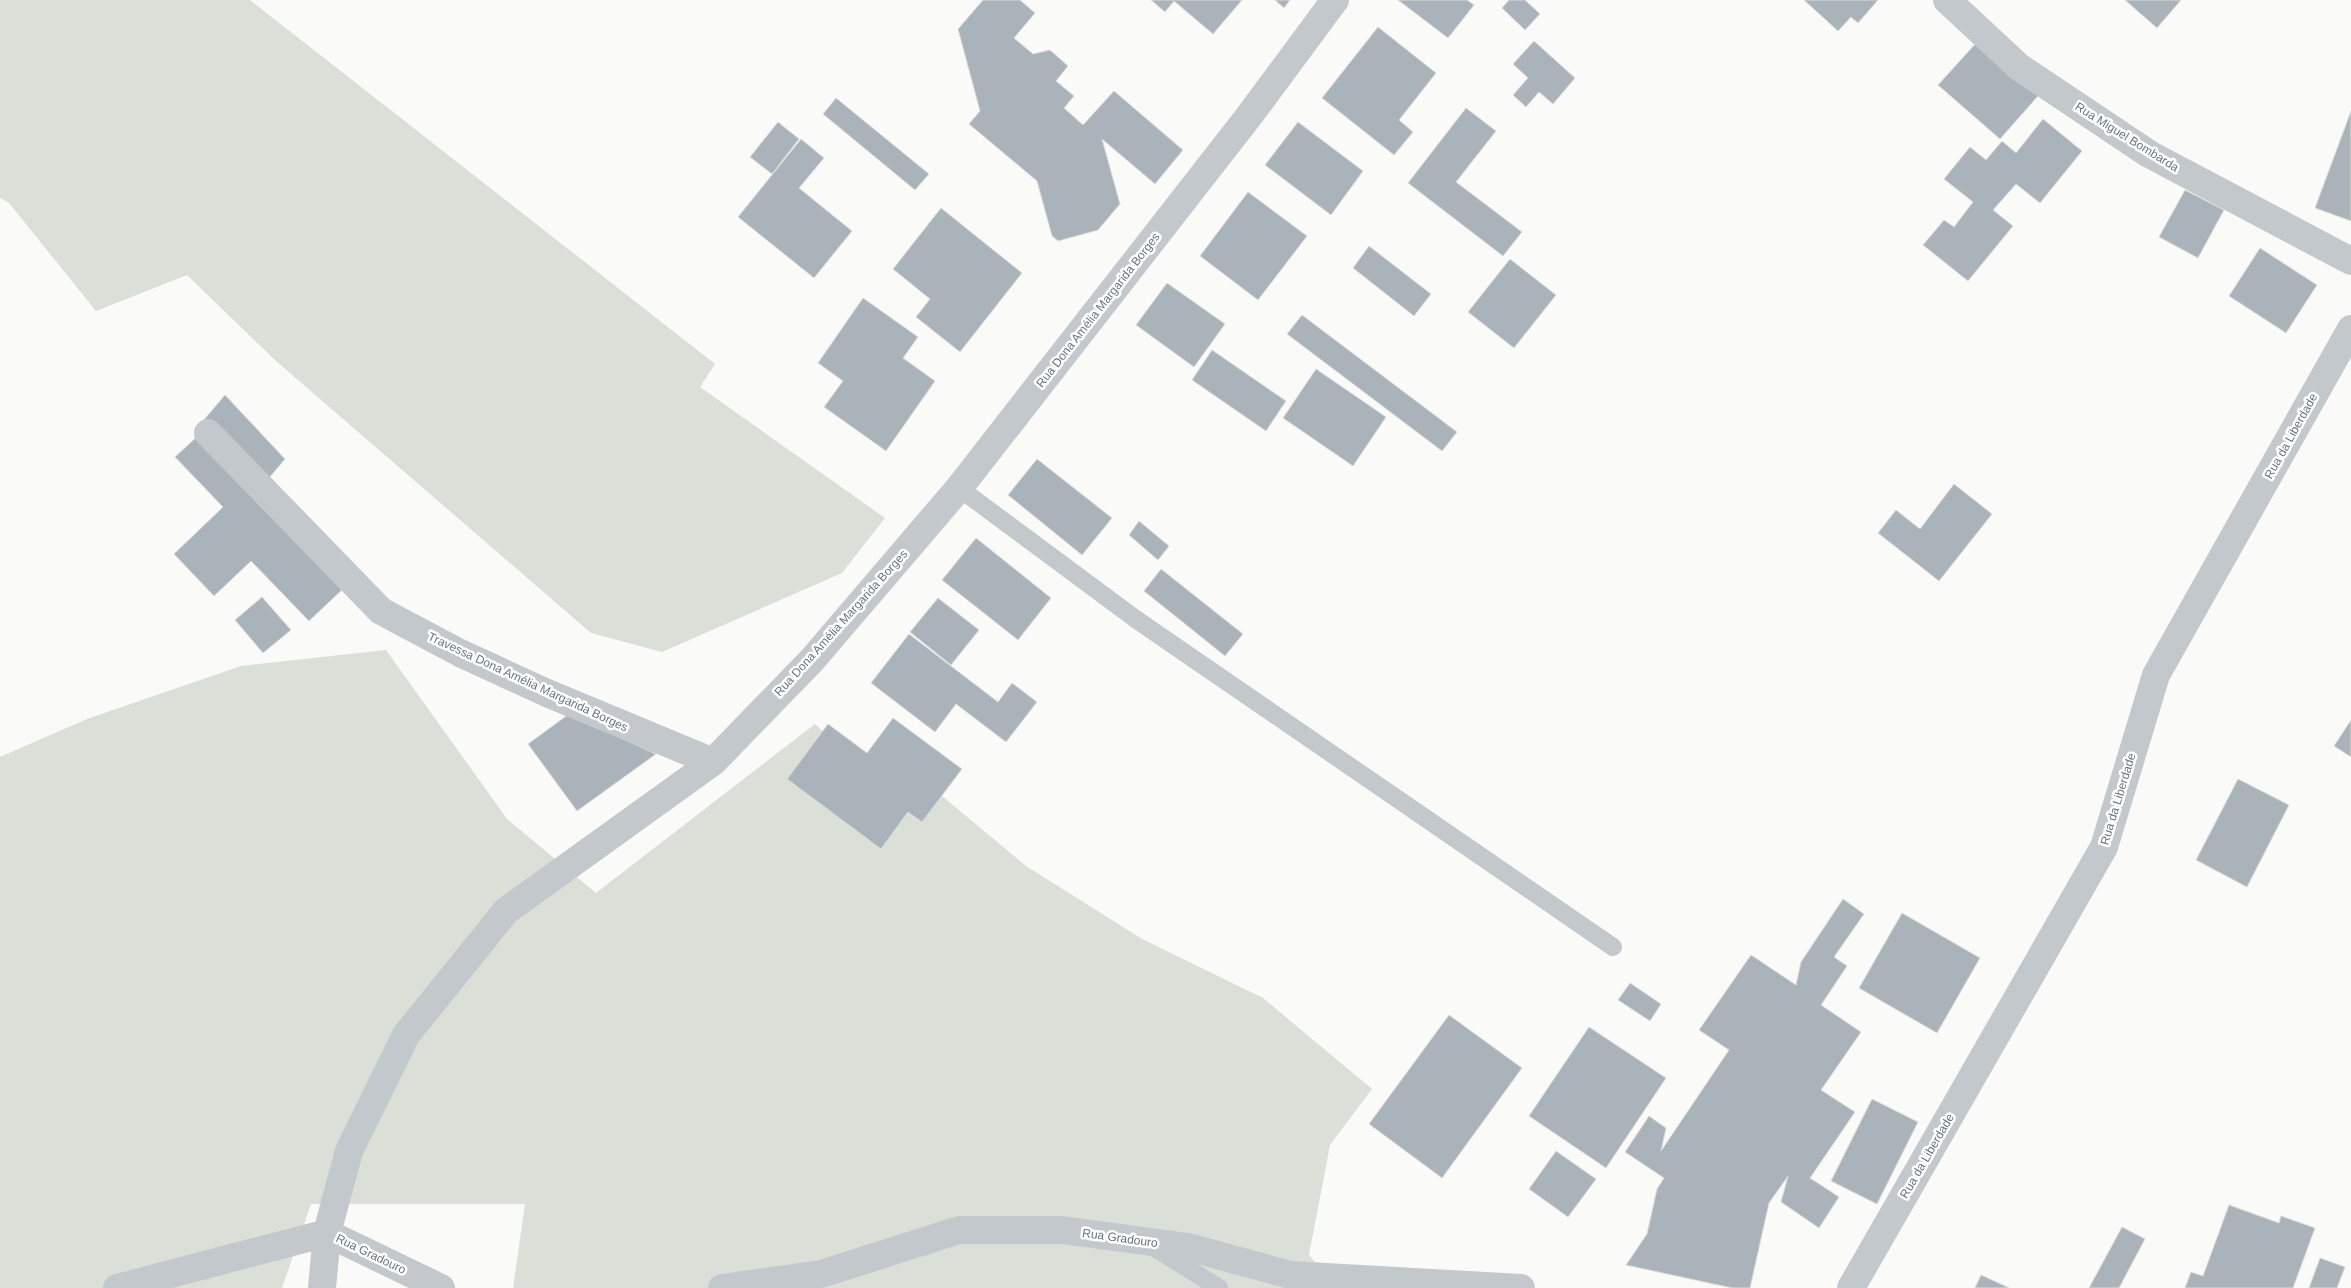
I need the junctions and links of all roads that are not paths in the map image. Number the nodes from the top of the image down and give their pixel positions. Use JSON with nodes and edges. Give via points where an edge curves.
{"nodes":[{"id":1,"x":1335,"y":0,"type":"edge"},
{"id":2,"x":1947,"y":0,"type":"edge"},
{"id":3,"x":2351,"y":262,"type":"edge"},
{"id":4,"x":2351,"y":329,"type":"edge"},
{"id":5,"x":208,"y":433,"type":"dead end"},
{"id":6,"x":959,"y":488,"type":"junction"},
{"id":7,"x":713,"y":762,"type":"junction"},
{"id":8,"x":1614,"y":947,"type":"dead end"},
{"id":9,"x":327,"y":1233,"type":"junction"},
{"id":10,"x":1142,"y":1241,"type":"junction"},
{"id":11,"x":118,"y":1288,"type":"edge"},
{"id":12,"x":322,"y":1288,"type":"edge"},
{"id":13,"x":442,"y":1288,"type":"edge"},
{"id":14,"x":722,"y":1288,"type":"edge"},
{"id":15,"x":1219,"y":1288,"type":"edge"},
{"id":16,"x":1521,"y":1288,"type":"edge"},
{"id":17,"x":1851,"y":1288,"type":"edge"}],
"edges":[{"from":1,"to":6,"type":"street","name":"Rua Dona Amélia Margarida Borges"},
{"from":2,"to":3,"type":"street","name":"Rua Miguel Bombarda","via":[[2019,67],[2149,154]]},
{"from":4,"to":17,"type":"street","name":"Rua da Liberdade","via":[[2156,675],[2104,847]]},
{"from":5,"to":7,"type":"street","name":"Travessa Dona Amélia Margarida Borges","via":[[381,612],[547,693]]},
{"from":6,"to":7,"type":"street","name":"Rua Dona Amélia Margarida Borges","via":[[812,660]]},
{"from":6,"to":8,"type":"lane","via":[[1137,620]]},
{"from":7,"to":9,"type":"street","name":"Rua Dona Amélia Margarida Borges","via":[[506,911],[406,1035],[349,1151]]},
{"from":9,"to":11,"type":"street"},
{"from":9,"to":12,"type":"street","name":"Rua Dona Amélia Margarida Borges"},
{"from":9,"to":13,"type":"street","name":"Rua Gradouro"},
{"from":10,"to":14,"type":"street","name":"Rua Gradouro","via":[[1062,1230],[959,1230],[821,1274]]},
{"from":10,"to":15,"type":"lane"},
{"from":10,"to":16,"type":"street","name":"Rua Gradouro","via":[[1188,1247],[1290,1275]]}]}
